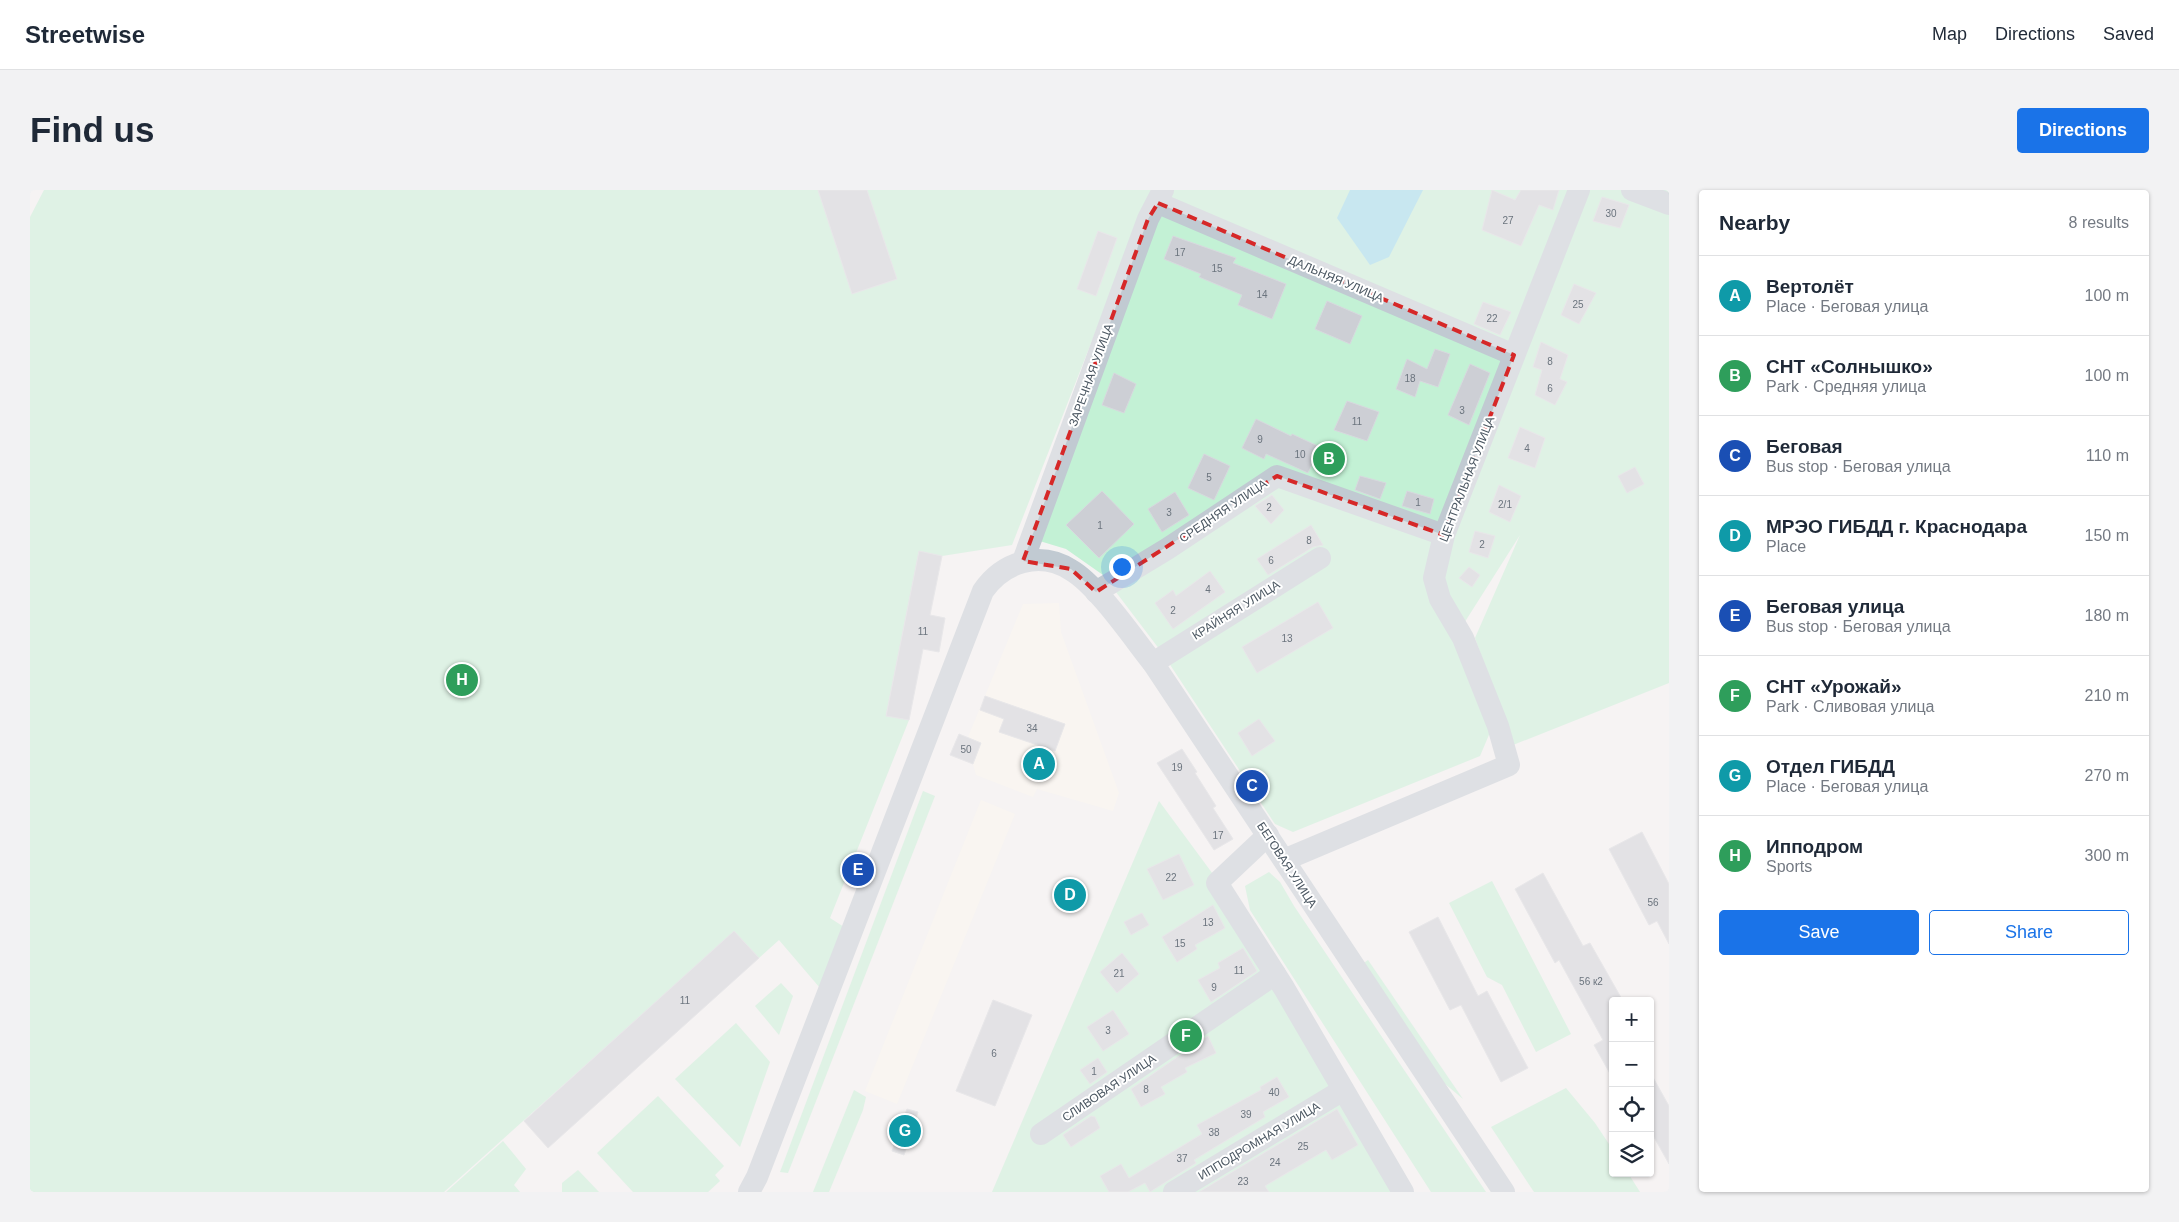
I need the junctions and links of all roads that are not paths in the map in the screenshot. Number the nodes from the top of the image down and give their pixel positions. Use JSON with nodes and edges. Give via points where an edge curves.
{"nodes":[{"id":1,"x":1579,"y":190,"type":"edge"},
{"id":2,"x":1632,"y":190,"type":"edge"},
{"id":3,"x":1161,"y":196,"type":"edge"},
{"id":4,"x":1669,"y":204,"type":"edge"},
{"id":5,"x":1514,"y":355,"type":"junction"},
{"id":6,"x":1444,"y":536,"type":"junction"},
{"id":7,"x":1320,"y":558,"type":"dead end"},
{"id":8,"x":1023,"y":561,"type":"junction"},
{"id":9,"x":1096,"y":592,"type":"junction"},
{"id":10,"x":1153,"y":663,"type":"junction"},
{"id":11,"x":1268,"y":835,"type":"junction"},
{"id":12,"x":1284,"y":860,"type":"junction"},
{"id":13,"x":1275,"y":974,"type":"junction"},
{"id":14,"x":1343,"y":1090,"type":"junction"},
{"id":15,"x":1041,"y":1134,"type":"dead end"},
{"id":16,"x":749,"y":1192,"type":"edge"},
{"id":17,"x":1174,"y":1192,"type":"edge"},
{"id":18,"x":1403,"y":1192,"type":"edge"},
{"id":19,"x":1504,"y":1192,"type":"edge"}],
"edges":[{"from":1,"to":5,"type":"street","name":"ЦЕНТРАЛЬНАЯ УЛИЦА"},
{"from":2,"to":4,"type":"street"},
{"from":3,"to":5,"type":"street","name":"ДАЛЬНЯЯ УЛИЦА"},
{"from":3,"to":8,"type":"street","name":"ЗАРЕЧНАЯ УЛИЦА","via":[[1148,219]]},
{"from":5,"to":6,"type":"street","name":"ЦЕНТРАЛЬНАЯ УЛИЦА"},
{"from":6,"to":9,"type":"street","name":"СРЕДНЯЯ УЛИЦА","via":[[1277,476]]},
{"from":6,"to":12,"type":"street","name":"ЦЕНТРАЛЬНАЯ УЛИЦА","via":[[1434,578],[1440,599],[1463,638],[1498,726],[1509,765]]},
{"from":7,"to":10,"type":"street","name":"КРАЙНЯЯ УЛИЦА"},
{"from":8,"to":9,"type":"street","name":"БЕГОВАЯ УЛИЦА","via":[[1071,569]]},
{"from":8,"to":16,"type":"street","via":[[993,578],[984,591]]},
{"from":9,"to":10,"type":"street","name":"БЕГОВАЯ УЛИЦА"},
{"from":10,"to":11,"type":"street","name":"БЕГОВАЯ УЛИЦА"},
{"from":11,"to":12,"type":"street","name":"БЕГОВАЯ УЛИЦА"},
{"from":11,"to":13,"type":"street","via":[[1216,883]]},
{"from":12,"to":19,"type":"street","name":"БЕГОВАЯ УЛИЦА"},
{"from":13,"to":14,"type":"street"},
{"from":13,"to":15,"type":"street","name":"СЛИВОВАЯ УЛИЦА"},
{"from":14,"to":17,"type":"street","name":"ИППОДРОМНАЯ УЛИЦА"},
{"from":14,"to":18,"type":"street"}]}
